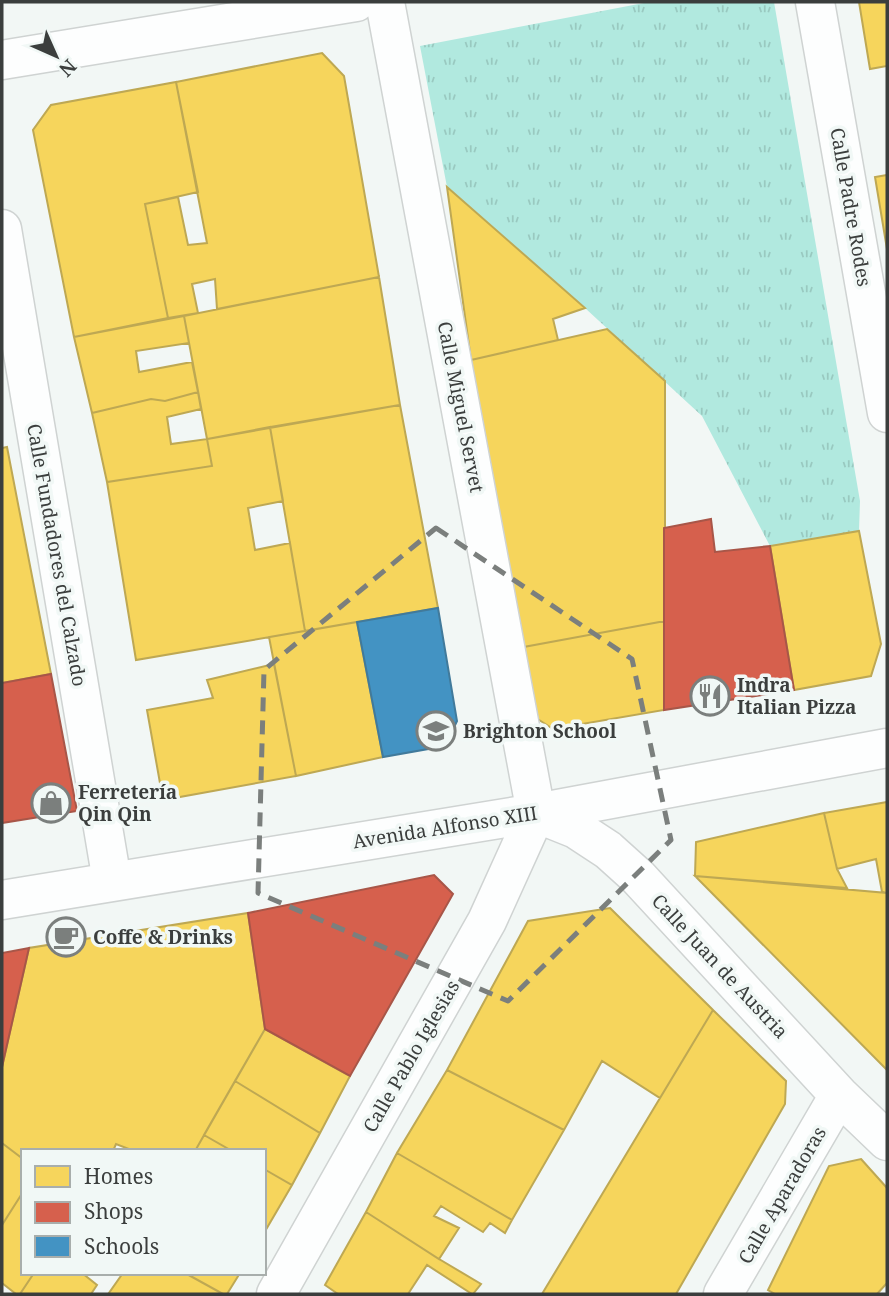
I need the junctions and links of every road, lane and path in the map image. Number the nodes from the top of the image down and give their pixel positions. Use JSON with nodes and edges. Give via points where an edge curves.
{"nodes":[{"id":1,"x":356,"y":2,"type":"edge"},
{"id":2,"x":385,"y":2,"type":"edge"},
{"id":3,"x":815,"y":2,"type":"edge"},
{"id":4,"x":2,"y":60,"type":"edge"},
{"id":5,"x":2,"y":229,"type":"edge"},
{"id":6,"x":887,"y":413,"type":"edge"},
{"id":7,"x":887,"y":747,"type":"edge"},
{"id":8,"x":536,"y":813,"type":"junction"},
{"id":9,"x":112,"y":881,"type":"junction"},
{"id":10,"x":2,"y":900,"type":"edge"},
{"id":11,"x":839,"y":1095,"type":"junction"},
{"id":12,"x":887,"y":1142,"type":"edge"},
{"id":13,"x":276,"y":1294,"type":"edge"},
{"id":14,"x":723,"y":1294,"type":"edge"}],
"edges":[{"from":1,"to":4,"type":"street"},
{"from":2,"to":8,"type":"street","name":"Calle Miguel Servet"},
{"from":3,"to":6,"type":"street","name":"Calle Padre Rodes"},
{"from":5,"to":9,"type":"street","name":"Calle Fundadores del Calzado"},
{"from":7,"to":8,"type":"street","name":"Avenida Alfonso XIII"},
{"from":8,"to":9,"type":"street","name":"Avenida Alfonso XIII"},
{"from":8,"to":11,"type":"street","name":"Calle Juan de Austria","via":[[576,829],[638,877]]},
{"from":8,"to":13,"type":"street","name":"Calle Pablo Iglesias","via":[[487,921]]},
{"from":9,"to":10,"type":"street","name":"Avenida Alfonso XIII"},
{"from":11,"to":12,"type":"street","name":"Calle Juan de Austria"},
{"from":11,"to":14,"type":"street","name":"Calle Aparadoras"}]}
